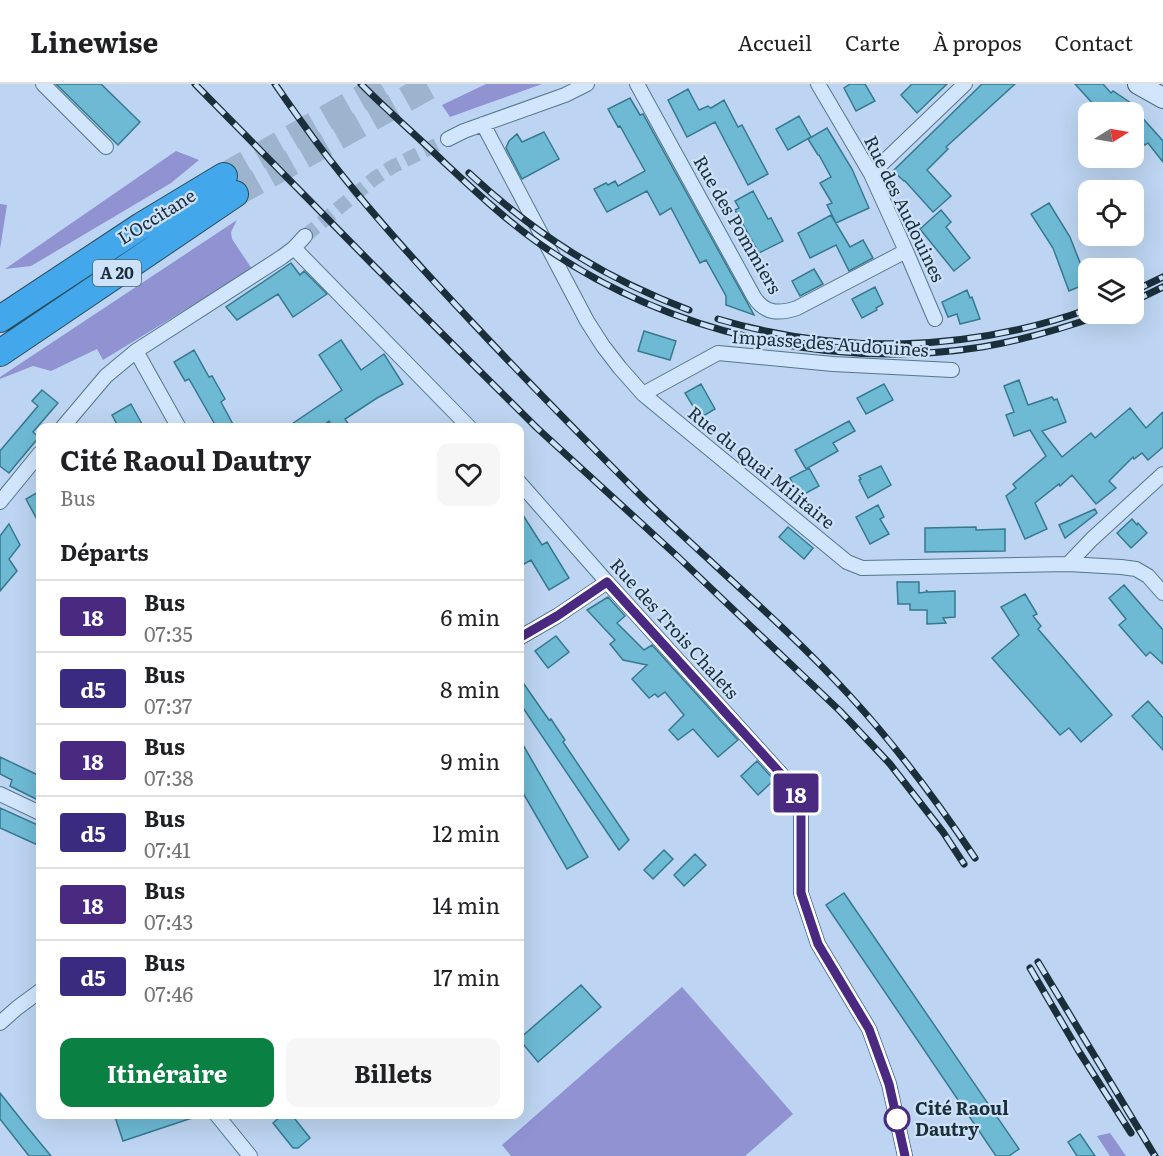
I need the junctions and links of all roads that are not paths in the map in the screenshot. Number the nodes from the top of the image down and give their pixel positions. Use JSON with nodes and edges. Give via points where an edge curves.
{"nodes":[{"id":1,"x":43,"y":84,"type":"edge"},
{"id":2,"x":587,"y":84,"type":"edge"},
{"id":3,"x":637,"y":84,"type":"edge"},
{"id":4,"x":818,"y":84,"type":"edge"},
{"id":5,"x":965,"y":84,"type":"edge"},
{"id":6,"x":1138,"y":84,"type":"edge"},
{"id":7,"x":1163,"y":98,"type":"edge"},
{"id":8,"x":483,"y":124,"type":"junction"},
{"id":9,"x":448,"y":139,"type":"tunnel mouth"},
{"id":10,"x":106,"y":147,"type":"dead end"},
{"id":11,"x":871,"y":174,"type":"junction"},
{"id":12,"x":305,"y":236,"type":"tunnel mouth"},
{"id":13,"x":294,"y":248,"type":"junction"},
{"id":14,"x":906,"y":251,"type":"junction"},
{"id":15,"x":0,"y":319,"type":"edge"},
{"id":16,"x":936,"y":319,"type":"dead end"},
{"id":17,"x":136,"y":351,"type":"junction"},
{"id":18,"x":0,"y":352,"type":"edge"},
{"id":19,"x":952,"y":370,"type":"dead end"},
{"id":20,"x":643,"y":394,"type":"junction"},
{"id":21,"x":66,"y":423,"type":"edge"},
{"id":22,"x":176,"y":423,"type":"edge"},
{"id":23,"x":465,"y":423,"type":"edge"},
{"id":24,"x":36,"y":459,"type":"edge"},
{"id":25,"x":1163,"y":474,"type":"edge"},
{"id":26,"x":524,"y":488,"type":"edge"},
{"id":27,"x":0,"y":502,"type":"edge"},
{"id":28,"x":1068,"y":564,"type":"junction"},
{"id":29,"x":607,"y":582,"type":"junction"},
{"id":30,"x":1163,"y":593,"type":"edge"},
{"id":31,"x":524,"y":635,"type":"edge"},
{"id":32,"x":0,"y":794,"type":"edge"},
{"id":33,"x":36,"y":811,"type":"edge"},
{"id":34,"x":36,"y":994,"type":"edge"},
{"id":35,"x":0,"y":1023,"type":"edge"},
{"id":36,"x":220,"y":1119,"type":"edge"},
{"id":37,"x":250,"y":1156,"type":"edge"},
{"id":38,"x":905,"y":1156,"type":"edge"}],
"edges":[{"from":1,"to":10,"type":"street"},
{"from":2,"to":8,"type":"street"},
{"from":3,"to":14,"type":"street","name":"Rue des Pommiers","via":[[754,297],[765,309],[785,312],[797,308]]},
{"from":4,"to":11,"type":"street","name":"Rue des Audouines"},
{"from":5,"to":11,"type":"street"},
{"from":6,"to":7,"type":"street"},
{"from":8,"to":9,"type":"street"},
{"from":8,"to":20,"type":"street","name":"Rue du Quai Militaire","via":[[587,321]]},
{"from":11,"to":14,"type":"street","name":"Rue des Audouines"},
{"from":12,"to":13,"type":"street"},
{"from":13,"to":17,"type":"street"},
{"from":13,"to":23,"type":"street"},
{"from":14,"to":16,"type":"street","name":"Rue des Audouines"},
{"from":15,"to":18,"type":"highway","name":"L'Occitane","number":"A 20","via":[[132,232],[230,185]]},
{"from":17,"to":21,"type":"street","via":[[106,376]]},
{"from":17,"to":22,"type":"street"},
{"from":19,"to":20,"type":"street","name":"Impasse des Audouines","via":[[718,353]]},
{"from":20,"to":28,"type":"street","name":"Rue du Quai Militaire","via":[[847,562],[862,568]]},
{"from":24,"to":27,"type":"street"},
{"from":25,"to":28,"type":"street"},
{"from":26,"to":29,"type":"street","name":"Rue des Trois Chalets"},
{"from":28,"to":30,"type":"street","name":"Rue du Quai Militaire","via":[[1136,569]]},
{"from":29,"to":31,"type":"street"},
{"from":29,"to":38,"type":"street","name":"Rue des Trois Chalets","via":[[801,800],[801,893],[818,944],[869,1029],[889,1084]]},
{"from":32,"to":33,"type":"street"},
{"from":34,"to":35,"type":"street"},
{"from":36,"to":37,"type":"street"}]}
